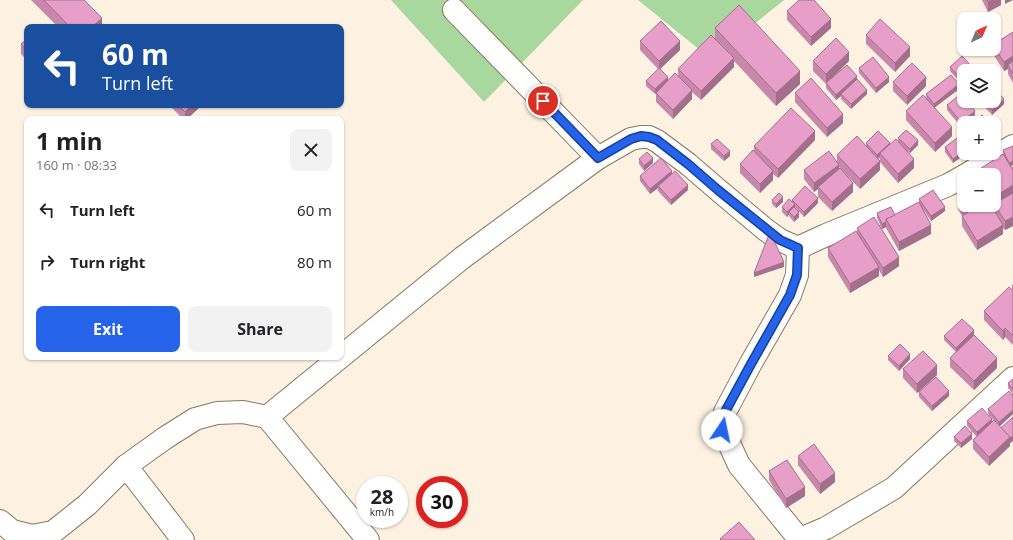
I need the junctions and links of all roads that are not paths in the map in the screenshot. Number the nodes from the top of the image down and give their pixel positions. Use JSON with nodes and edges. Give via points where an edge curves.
{"nodes":[{"id":1,"x":454,"y":10,"type":"dead end"},
{"id":2,"x":1013,"y":146,"type":"edge"},
{"id":3,"x":598,"y":158,"type":"junction"},
{"id":4,"x":978,"y":168,"type":"edge"},
{"id":5,"x":957,"y":180,"type":"edge"},
{"id":6,"x":798,"y":248,"type":"junction"},
{"id":7,"x":344,"y":354,"type":"edge"},
{"id":8,"x":337,"y":360,"type":"edge"},
{"id":9,"x":1013,"y":378,"type":"edge"},
{"id":10,"x":267,"y":417,"type":"junction"},
{"id":11,"x":126,"y":466,"type":"junction"},
{"id":12,"x":0,"y":521,"type":"edge"},
{"id":13,"x":183,"y":540,"type":"edge"},
{"id":14,"x":368,"y":540,"type":"edge"},
{"id":15,"x":799,"y":540,"type":"edge"}],
"edges":[{"from":1,"to":3,"type":"street"},
{"from":2,"to":4,"type":"street"},
{"from":3,"to":6,"type":"street","via":[[631,139],[641,136],[657,140],[780,240]]},
{"from":3,"to":7,"type":"street","via":[[462,258]]},
{"from":5,"to":6,"type":"street"},
{"from":6,"to":15,"type":"street","via":[[797,275],[790,295],[725,412],[722,430],[739,465]]},
{"from":8,"to":10,"type":"street"},
{"from":9,"to":15,"type":"street","via":[[894,488],[826,528]]},
{"from":10,"to":11,"type":"street","via":[[243,412],[218,413],[195,419]]},
{"from":10,"to":14,"type":"street"},
{"from":11,"to":12,"type":"street","via":[[87,505],[53,532],[32,536],[12,531]]},
{"from":11,"to":13,"type":"street"}]}
